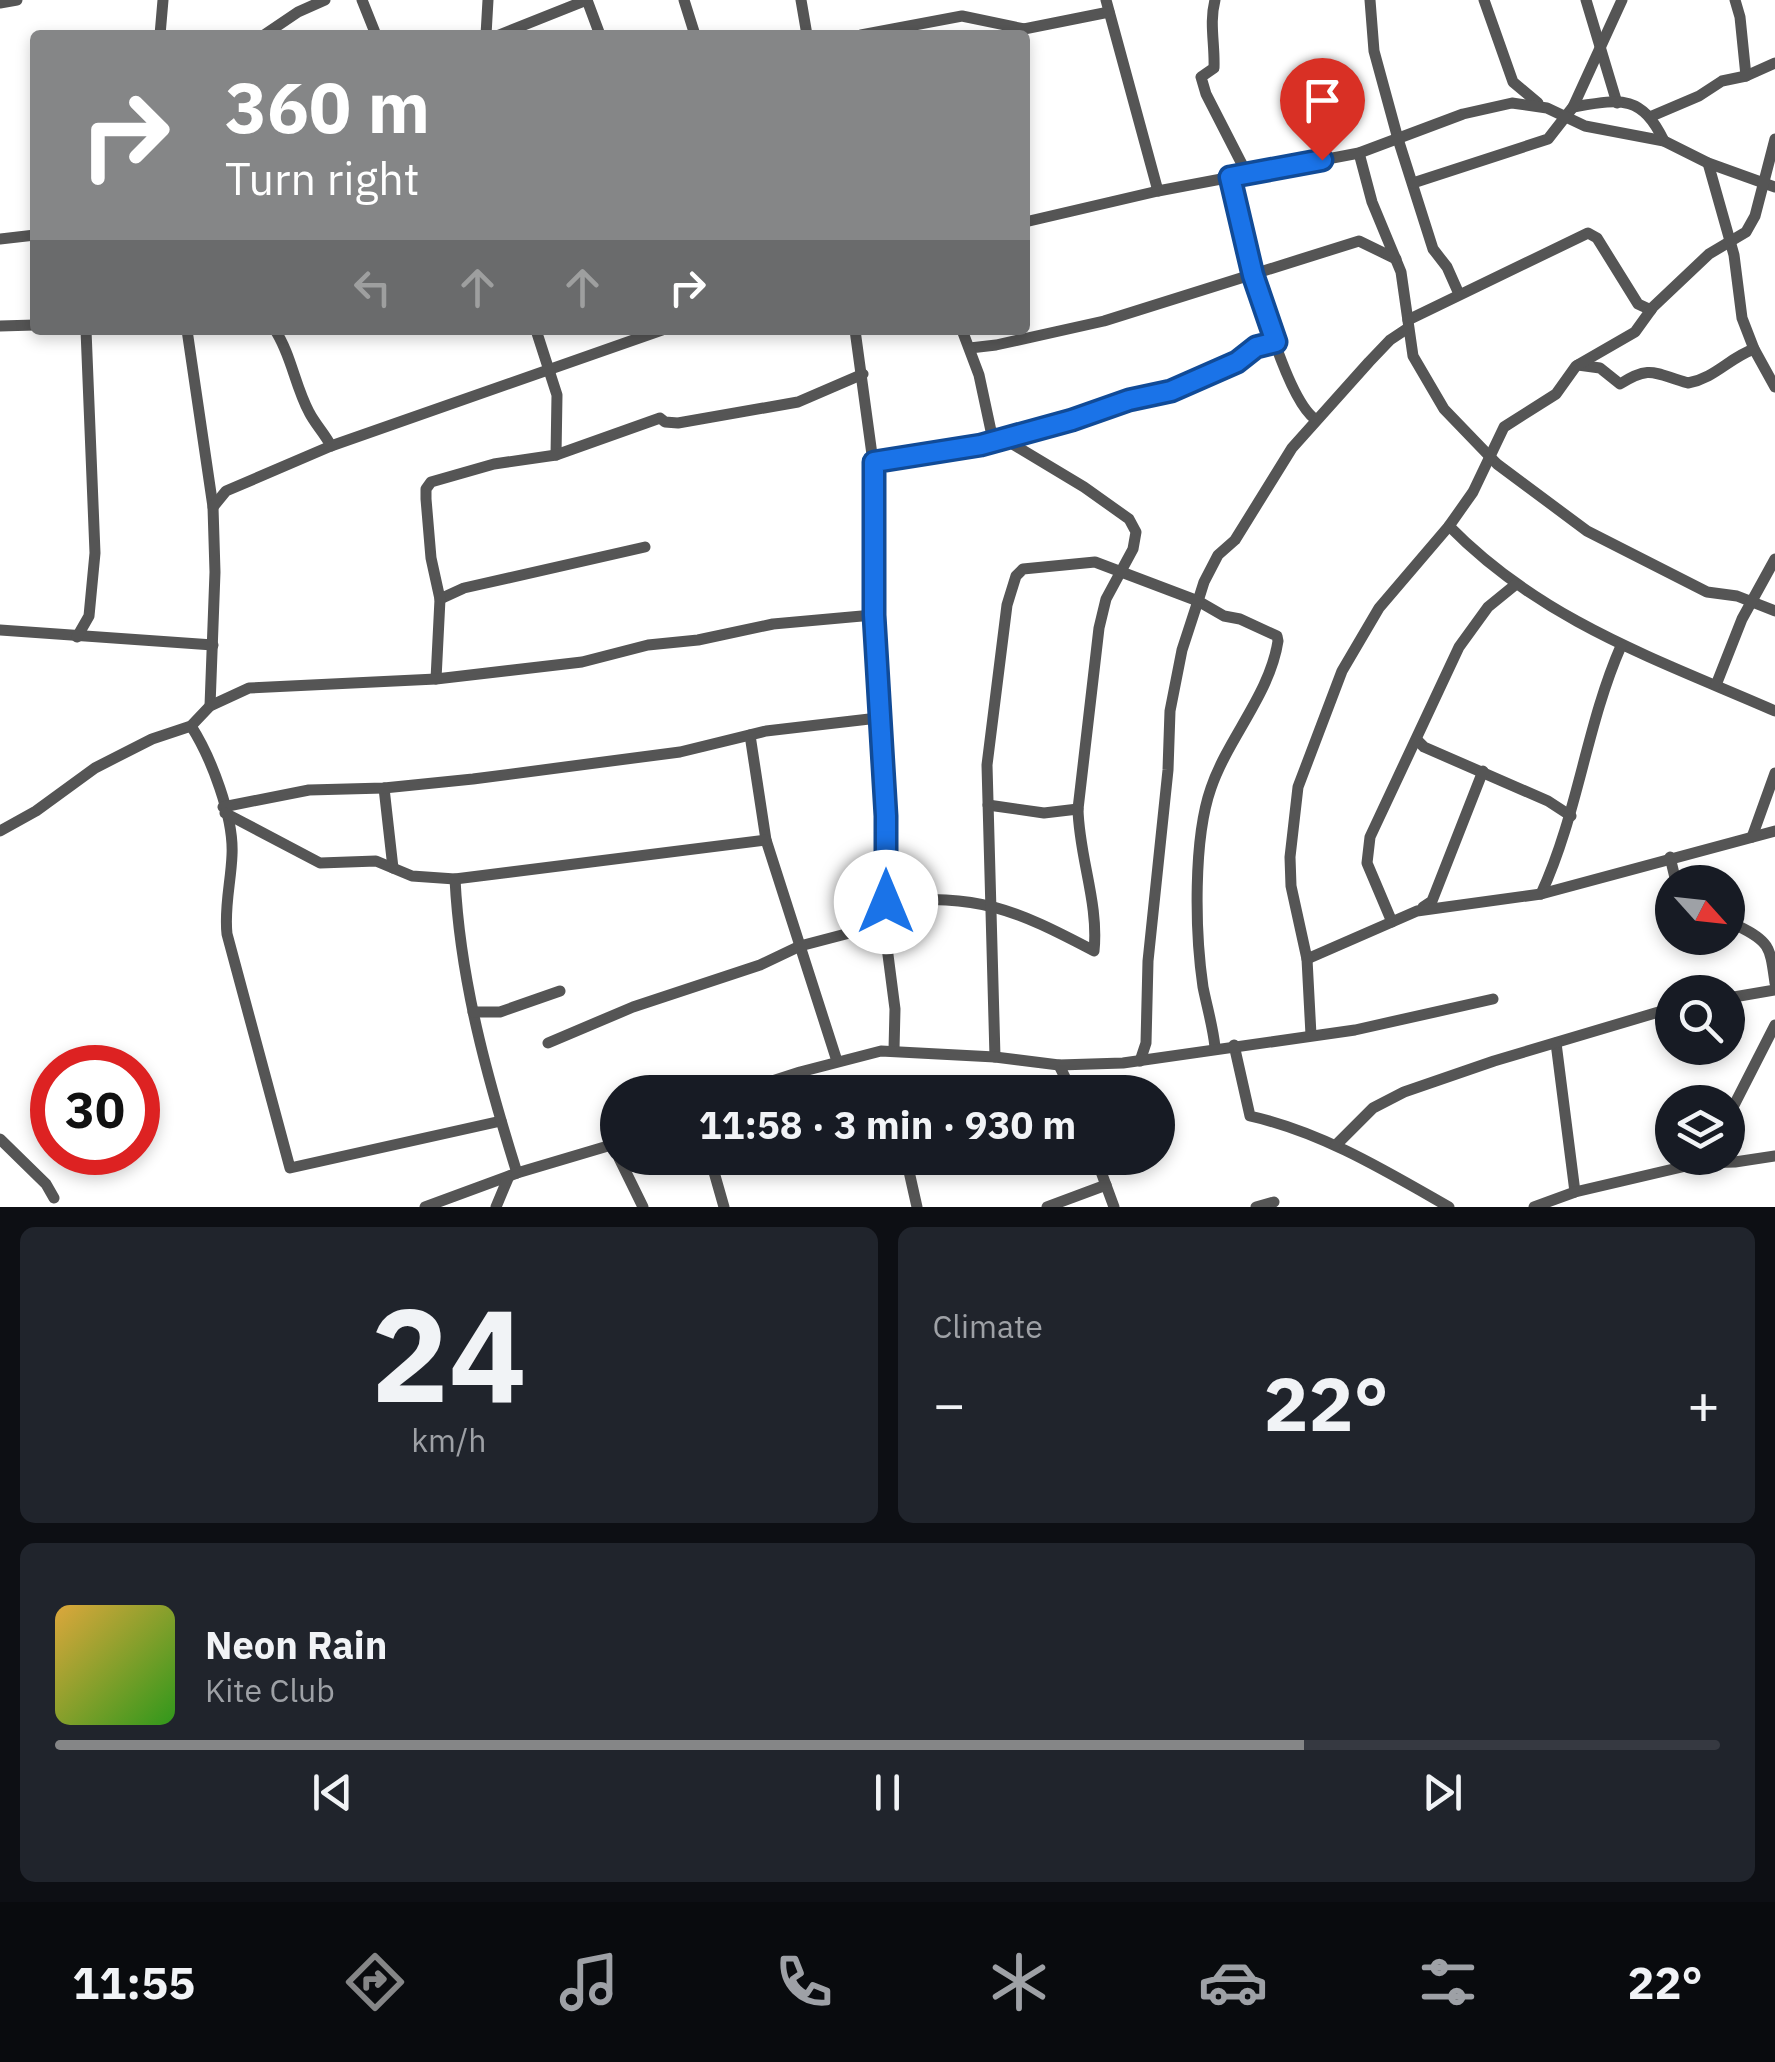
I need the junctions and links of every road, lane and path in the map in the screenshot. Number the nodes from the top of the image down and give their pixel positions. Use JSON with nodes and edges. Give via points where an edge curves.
{"nodes":[{"id":1,"x":17,"y":0,"type":"edge"},
{"id":2,"x":163,"y":0,"type":"edge"},
{"id":3,"x":325,"y":0,"type":"edge"},
{"id":4,"x":362,"y":0,"type":"edge"},
{"id":5,"x":488,"y":0,"type":"edge"},
{"id":6,"x":587,"y":0,"type":"edge"},
{"id":7,"x":684,"y":0,"type":"edge"},
{"id":8,"x":800,"y":0,"type":"edge"},
{"id":9,"x":1214,"y":0,"type":"edge"},
{"id":10,"x":1370,"y":0,"type":"edge"},
{"id":11,"x":1484,"y":0,"type":"edge"},
{"id":12,"x":1586,"y":0,"type":"edge"},
{"id":13,"x":1622,"y":0,"type":"edge"},
{"id":14,"x":1735,"y":0,"type":"edge"},
{"id":15,"x":0,"y":3,"type":"edge"},
{"id":16,"x":1108,"y":6,"type":"edge"},
{"id":17,"x":160,"y":30,"type":"edge"},
{"id":18,"x":271,"y":30,"type":"edge"},
{"id":19,"x":374,"y":30,"type":"edge"},
{"id":20,"x":486,"y":30,"type":"edge"},
{"id":21,"x":510,"y":30,"type":"edge"},
{"id":22,"x":598,"y":30,"type":"edge"},
{"id":23,"x":693,"y":30,"type":"edge"},
{"id":24,"x":805,"y":30,"type":"edge"},
{"id":25,"x":888,"y":30,"type":"edge"},
{"id":26,"x":1601,"y":49,"type":"junction"},
{"id":27,"x":1775,"y":63,"type":"edge"},
{"id":28,"x":1746,"y":76,"type":"junction"},
{"id":29,"x":1616,"y":103,"type":"junction"},
{"id":30,"x":1547,"y":108,"type":"junction"},
{"id":31,"x":1570,"y":112,"type":"junction"},
{"id":32,"x":1652,"y":116,"type":"junction"},
{"id":33,"x":1398,"y":138,"type":"junction"},
{"id":34,"x":1775,"y":139,"type":"edge"},
{"id":35,"x":1664,"y":141,"type":"junction"},
{"id":36,"x":1359,"y":153,"type":"junction"},
{"id":37,"x":1708,"y":163,"type":"junction"},
{"id":38,"x":1247,"y":174,"type":"junction"},
{"id":39,"x":1230,"y":177,"type":"junction"},
{"id":40,"x":1413,"y":183,"type":"junction"},
{"id":41,"x":1770,"y":186,"type":"edge"},
{"id":42,"x":1158,"y":190,"type":"junction"},
{"id":43,"x":1030,"y":221,"type":"edge"},
{"id":44,"x":30,"y":236,"type":"edge"},
{"id":45,"x":0,"y":239,"type":"edge"},
{"id":46,"x":1730,"y":242,"type":"junction"},
{"id":47,"x":1396,"y":259,"type":"junction"},
{"id":48,"x":1253,"y":275,"type":"junction"},
{"id":49,"x":1460,"y":294,"type":"junction"},
{"id":50,"x":1652,"y":310,"type":"junction"},
{"id":51,"x":1408,"y":324,"type":"junction"},
{"id":52,"x":30,"y":325,"type":"edge"},
{"id":53,"x":0,"y":326,"type":"edge"},
{"id":54,"x":86,"y":335,"type":"edge"},
{"id":55,"x":188,"y":335,"type":"edge"},
{"id":56,"x":278,"y":335,"type":"edge"},
{"id":57,"x":538,"y":335,"type":"edge"},
{"id":58,"x":648,"y":335,"type":"edge"},
{"id":59,"x":856,"y":335,"type":"edge"},
{"id":60,"x":964,"y":335,"type":"edge"},
{"id":61,"x":1276,"y":342,"type":"junction"},
{"id":62,"x":970,"y":348,"type":"junction"},
{"id":63,"x":1754,"y":349,"type":"junction"},
{"id":64,"x":1578,"y":365,"type":"junction"},
{"id":65,"x":550,"y":369,"type":"junction"},
{"id":66,"x":863,"y":374,"type":"junction"},
{"id":67,"x":1775,"y":387,"type":"edge"},
{"id":68,"x":1315,"y":419,"type":"junction"},
{"id":69,"x":1000,"y":439,"type":"junction"},
{"id":70,"x":330,"y":446,"type":"junction"},
{"id":71,"x":556,"y":454,"type":"junction"},
{"id":72,"x":1490,"y":455,"type":"junction"},
{"id":73,"x":874,"y":462,"type":"junction"},
{"id":74,"x":213,"y":507,"type":"junction"},
{"id":75,"x":1449,"y":526,"type":"junction"},
{"id":76,"x":644,"y":546,"type":"dead end"},
{"id":77,"x":1775,"y":559,"type":"edge"},
{"id":78,"x":1120,"y":573,"type":"junction"},
{"id":79,"x":1515,"y":585,"type":"junction"},
{"id":80,"x":440,"y":599,"type":"junction"},
{"id":81,"x":1198,"y":600,"type":"junction"},
{"id":82,"x":1753,"y":602,"type":"junction"},
{"id":83,"x":1775,"y":611,"type":"edge"},
{"id":84,"x":874,"y":615,"type":"junction"},
{"id":85,"x":0,"y":630,"type":"edge"},
{"id":86,"x":77,"y":637,"type":"junction"},
{"id":87,"x":212,"y":645,"type":"junction"},
{"id":88,"x":1621,"y":646,"type":"junction"},
{"id":89,"x":436,"y":680,"type":"junction"},
{"id":90,"x":1716,"y":685,"type":"junction"},
{"id":91,"x":210,"y":706,"type":"junction"},
{"id":92,"x":1775,"y":711,"type":"edge"},
{"id":93,"x":878,"y":718,"type":"junction"},
{"id":94,"x":191,"y":726,"type":"junction"},
{"id":95,"x":750,"y":736,"type":"junction"},
{"id":96,"x":1417,"y":740,"type":"junction"},
{"id":97,"x":1483,"y":771,"type":"junction"},
{"id":98,"x":1775,"y":773,"type":"edge"},
{"id":99,"x":384,"y":788,"type":"junction"},
{"id":100,"x":988,"y":806,"type":"junction"},
{"id":101,"x":1078,"y":809,"type":"junction"},
{"id":102,"x":224,"y":810,"type":"junction"},
{"id":103,"x":1570,"y":816,"type":"junction"},
{"id":104,"x":0,"y":830,"type":"edge"},
{"id":105,"x":1775,"y":831,"type":"edge"},
{"id":106,"x":1752,"y":837,"type":"junction"},
{"id":107,"x":766,"y":840,"type":"junction"},
{"id":108,"x":1670,"y":857,"type":"junction"},
{"id":109,"x":1672,"y":865,"type":"edge"},
{"id":110,"x":393,"y":868,"type":"junction"},
{"id":111,"x":455,"y":879,"type":"junction"},
{"id":112,"x":1541,"y":894,"type":"junction"},
{"id":113,"x":886,"y":902,"type":"junction"},
{"id":114,"x":993,"y":904,"type":"junction"},
{"id":115,"x":1417,"y":911,"type":"junction"},
{"id":116,"x":1392,"y":922,"type":"junction"},
{"id":117,"x":884,"y":924,"type":"junction"},
{"id":118,"x":1745,"y":930,"type":"edge"},
{"id":119,"x":800,"y":946,"type":"junction"},
{"id":120,"x":1307,"y":959,"type":"junction"},
{"id":121,"x":1775,"y":987,"type":"edge"},
{"id":122,"x":560,"y":991,"type":"dead end"},
{"id":123,"x":1745,"y":994,"type":"edge"},
{"id":124,"x":1493,"y":1000,"type":"dead end"},
{"id":125,"x":472,"y":1012,"type":"junction"},
{"id":126,"x":1655,"y":1013,"type":"edge"},
{"id":127,"x":1775,"y":1025,"type":"edge"},
{"id":128,"x":1311,"y":1035,"type":"junction"},
{"id":129,"x":548,"y":1043,"type":"dead end"},
{"id":130,"x":1556,"y":1043,"type":"junction"},
{"id":131,"x":1234,"y":1045,"type":"junction"},
{"id":132,"x":1215,"y":1047,"type":"junction"},
{"id":133,"x":894,"y":1050,"type":"junction"},
{"id":134,"x":995,"y":1057,"type":"junction"},
{"id":135,"x":1140,"y":1061,"type":"junction"},
{"id":136,"x":838,"y":1062,"type":"junction"},
{"id":137,"x":1059,"y":1065,"type":"junction"},
{"id":138,"x":795,"y":1075,"type":"edge"},
{"id":139,"x":1064,"y":1075,"type":"edge"},
{"id":140,"x":1744,"y":1085,"type":"edge"},
{"id":141,"x":501,"y":1121,"type":"junction"},
{"id":142,"x":0,"y":1139,"type":"edge"},
{"id":143,"x":1336,"y":1145,"type":"junction"},
{"id":144,"x":600,"y":1148,"type":"edge"},
{"id":145,"x":592,"y":1151,"type":"junction"},
{"id":146,"x":600,"y":1153,"type":"edge"},
{"id":147,"x":1775,"y":1156,"type":"edge"},
{"id":148,"x":1745,"y":1160,"type":"edge"},
{"id":149,"x":1655,"y":1172,"type":"edge"},
{"id":150,"x":513,"y":1175,"type":"junction"},
{"id":151,"x":627,"y":1175,"type":"edge"},
{"id":152,"x":715,"y":1175,"type":"edge"},
{"id":153,"x":910,"y":1175,"type":"edge"},
{"id":154,"x":1102,"y":1175,"type":"edge"},
{"id":155,"x":487,"y":1184,"type":"junction"},
{"id":156,"x":1106,"y":1185,"type":"junction"},
{"id":157,"x":1574,"y":1192,"type":"junction"},
{"id":158,"x":54,"y":1198,"type":"dead end"},
{"id":159,"x":1274,"y":1202,"type":"dead end"},
{"id":160,"x":424,"y":1207,"type":"edge"},
{"id":161,"x":495,"y":1207,"type":"edge"},
{"id":162,"x":643,"y":1207,"type":"edge"},
{"id":163,"x":724,"y":1207,"type":"edge"},
{"id":164,"x":917,"y":1207,"type":"edge"},
{"id":165,"x":1047,"y":1207,"type":"edge"},
{"id":166,"x":1114,"y":1207,"type":"edge"},
{"id":167,"x":1256,"y":1207,"type":"edge"},
{"id":168,"x":1450,"y":1207,"type":"edge"},
{"id":169,"x":1534,"y":1207,"type":"edge"}],
"edges":[{"from":1,"to":15,"type":"street"},
{"from":2,"to":17,"type":"street"},
{"from":3,"to":18,"type":"street"},
{"from":4,"to":19,"type":"street"},
{"from":5,"to":20,"type":"street"},
{"from":6,"to":21,"type":"street"},
{"from":6,"to":22,"type":"street"},
{"from":7,"to":23,"type":"street"},
{"from":8,"to":24,"type":"street"},
{"from":9,"to":38,"type":"street","via":[[1214,68],[1202,77]]},
{"from":10,"to":33,"type":"street","via":[[1374,51]]},
{"from":11,"to":30,"type":"street","via":[[1512,82]]},
{"from":12,"to":26,"type":"street"},
{"from":13,"to":26,"type":"street"},
{"from":14,"to":28,"type":"street"},
{"from":16,"to":25,"type":"street","via":[[1024,28],[962,16]]},
{"from":16,"to":42,"type":"street"},
{"from":26,"to":29,"type":"street"},
{"from":26,"to":31,"type":"street"},
{"from":27,"to":28,"type":"street"},
{"from":28,"to":32,"type":"street","via":[[1722,80]]},
{"from":29,"to":31,"type":"street"},
{"from":29,"to":32,"type":"street"},
{"from":30,"to":31,"type":"street"},
{"from":30,"to":33,"type":"street","via":[[1512,103]]},
{"from":31,"to":35,"type":"street","via":[[1584,126]]},
{"from":31,"to":40,"type":"street","via":[[1548,139]]},
{"from":32,"to":35,"type":"street"},
{"from":33,"to":36,"type":"street"},
{"from":33,"to":40,"type":"street"},
{"from":34,"to":41,"type":"street"},
{"from":35,"to":37,"type":"street"},
{"from":36,"to":38,"type":"street"},
{"from":36,"to":47,"type":"street"},
{"from":37,"to":41,"type":"street"},
{"from":37,"to":46,"type":"street"},
{"from":38,"to":39,"type":"street"},
{"from":39,"to":42,"type":"street"},
{"from":39,"to":48,"type":"street"},
{"from":40,"to":49,"type":"street","via":[[1433,249]]},
{"from":41,"to":46,"type":"street","via":[[1751,225]]},
{"from":42,"to":43,"type":"street"},
{"from":44,"to":45,"type":"street"},
{"from":46,"to":50,"type":"street"},
{"from":46,"to":63,"type":"street","via":[[1738,304]]},
{"from":47,"to":48,"type":"street","via":[[1360,241]]},
{"from":47,"to":51,"type":"street"},
{"from":48,"to":61,"type":"street"},
{"from":48,"to":62,"type":"street","via":[[1104,320]]},
{"from":49,"to":50,"type":"street","via":[[1588,234],[1638,304]]},
{"from":49,"to":51,"type":"street"},
{"from":50,"to":64,"type":"street","via":[[1634,332]]},
{"from":51,"to":68,"type":"street"},
{"from":51,"to":72,"type":"street","via":[[1425,380]]},
{"from":52,"to":53,"type":"street"},
{"from":54,"to":86,"type":"street","via":[[95,553],[88,616]]},
{"from":55,"to":74,"type":"street"},
{"from":56,"to":70,"type":"street","via":[[310,415]]},
{"from":57,"to":65,"type":"street"},
{"from":58,"to":65,"type":"street"},
{"from":59,"to":66,"type":"street"},
{"from":60,"to":62,"type":"street"},
{"from":61,"to":68,"type":"street","via":[[1298,398]]},
{"from":61,"to":69,"type":"street","via":[[1171,391]]},
{"from":62,"to":69,"type":"street","via":[[988,424]]},
{"from":63,"to":64,"type":"street","via":[[1688,382],[1641,370],[1620,384],[1600,368]]},
{"from":63,"to":67,"type":"street"},
{"from":64,"to":72,"type":"street","via":[[1556,394],[1504,427]]},
{"from":65,"to":70,"type":"street"},
{"from":65,"to":71,"type":"street","via":[[557,395]]},
{"from":66,"to":71,"type":"street","via":[[798,402],[678,423],[660,418]]},
{"from":66,"to":73,"type":"street"},
{"from":68,"to":81,"type":"street","via":[[1235,540],[1218,555]]},
{"from":69,"to":73,"type":"street"},
{"from":69,"to":78,"type":"street","via":[[1129,518],[1134,549]]},
{"from":70,"to":74,"type":"street","via":[[226,491]]},
{"from":71,"to":80,"type":"street","via":[[431,482],[426,499]]},
{"from":72,"to":75,"type":"street"},
{"from":72,"to":82,"type":"street","via":[[1587,531],[1707,592]]},
{"from":73,"to":84,"type":"street"},
{"from":74,"to":87,"type":"street"},
{"from":75,"to":79,"type":"street"},
{"from":75,"to":120,"type":"street","via":[[1356,642],[1306,763],[1290,856]]},
{"from":76,"to":80,"type":"street"},
{"from":77,"to":82,"type":"street"},
{"from":78,"to":81,"type":"street"},
{"from":78,"to":100,"type":"street","via":[[1088,562],[1032,567],[1016,576],[993,702]]},
{"from":78,"to":101,"type":"street","via":[[1106,599],[1092,668]]},
{"from":79,"to":88,"type":"street"},
{"from":79,"to":96,"type":"street","via":[[1458,647]]},
{"from":80,"to":89,"type":"street"},
{"from":81,"to":132,"type":"street","via":[[1278,641],[1219,767],[1203,821],[1199,930]]},
{"from":81,"to":135,"type":"street","via":[[1170,710]]},
{"from":82,"to":83,"type":"street"},
{"from":82,"to":90,"type":"street"},
{"from":84,"to":89,"type":"street","via":[[773,624],[582,662]]},
{"from":84,"to":93,"type":"street"},
{"from":85,"to":86,"type":"street"},
{"from":86,"to":87,"type":"street"},
{"from":87,"to":91,"type":"street"},
{"from":88,"to":90,"type":"street"},
{"from":88,"to":103,"type":"street"},
{"from":89,"to":91,"type":"street","via":[[249,688]]},
{"from":90,"to":92,"type":"street"},
{"from":91,"to":94,"type":"street"},
{"from":93,"to":95,"type":"street"},
{"from":93,"to":113,"type":"street"},
{"from":94,"to":102,"type":"street","via":[[213,765]]},
{"from":94,"to":104,"type":"street","via":[[95,768]]},
{"from":95,"to":99,"type":"street","via":[[680,752]]},
{"from":95,"to":107,"type":"street"},
{"from":96,"to":97,"type":"street"},
{"from":96,"to":116,"type":"street","via":[[1367,852]]},
{"from":97,"to":103,"type":"street"},
{"from":97,"to":115,"type":"street","via":[[1432,901]]},
{"from":98,"to":106,"type":"street"},
{"from":99,"to":102,"type":"street","via":[[309,790]]},
{"from":99,"to":110,"type":"street"},
{"from":100,"to":101,"type":"street","via":[[1044,813]]},
{"from":100,"to":114,"type":"street"},
{"from":101,"to":114,"type":"street","via":[[1094,951]]},
{"from":102,"to":110,"type":"street","via":[[320,863],[376,861]]},
{"from":102,"to":141,"type":"street","via":[[232,857],[227,934],[290,1168]]},
{"from":103,"to":112,"type":"street"},
{"from":105,"to":106,"type":"street"},
{"from":106,"to":108,"type":"street"},
{"from":107,"to":111,"type":"street"},
{"from":107,"to":119,"type":"street"},
{"from":108,"to":109,"type":"street"},
{"from":108,"to":112,"type":"street"},
{"from":110,"to":111,"type":"street"},
{"from":111,"to":125,"type":"street"},
{"from":112,"to":115,"type":"street"},
{"from":113,"to":114,"type":"street"},
{"from":113,"to":117,"type":"street"},
{"from":114,"to":134,"type":"street"},
{"from":115,"to":116,"type":"street"},
{"from":116,"to":120,"type":"street"},
{"from":117,"to":119,"type":"street"},
{"from":117,"to":133,"type":"street"},
{"from":118,"to":121,"type":"street","via":[[1770,949]]},
{"from":119,"to":129,"type":"street"},
{"from":119,"to":136,"type":"street"},
{"from":120,"to":128,"type":"street"},
{"from":121,"to":123,"type":"street"},
{"from":122,"to":125,"type":"street","via":[[500,1012]]},
{"from":124,"to":128,"type":"street"},
{"from":125,"to":141,"type":"street"},
{"from":126,"to":130,"type":"street"},
{"from":127,"to":140,"type":"street"},
{"from":128,"to":131,"type":"street"},
{"from":130,"to":143,"type":"street","via":[[1388,1099]]},
{"from":130,"to":157,"type":"street"},
{"from":131,"to":132,"type":"street"},
{"from":131,"to":143,"type":"street","via":[[1250,1116]]},
{"from":132,"to":135,"type":"street"},
{"from":133,"to":134,"type":"street"},
{"from":133,"to":136,"type":"street"},
{"from":134,"to":137,"type":"street"},
{"from":135,"to":137,"type":"street"},
{"from":136,"to":138,"type":"street"},
{"from":137,"to":139,"type":"street"},
{"from":141,"to":150,"type":"street"},
{"from":142,"to":158,"type":"street"},
{"from":143,"to":168,"type":"street"},
{"from":144,"to":145,"type":"street"},
{"from":145,"to":146,"type":"street"},
{"from":145,"to":150,"type":"street"},
{"from":147,"to":148,"type":"street"},
{"from":149,"to":157,"type":"street"},
{"from":150,"to":155,"type":"street"},
{"from":150,"to":161,"type":"street"},
{"from":151,"to":162,"type":"street"},
{"from":152,"to":163,"type":"street"},
{"from":153,"to":164,"type":"street"},
{"from":154,"to":156,"type":"street"},
{"from":155,"to":160,"type":"street"},
{"from":155,"to":161,"type":"street"},
{"from":156,"to":165,"type":"street"},
{"from":156,"to":166,"type":"street"},
{"from":157,"to":169,"type":"street"},
{"from":159,"to":167,"type":"street"}]}
